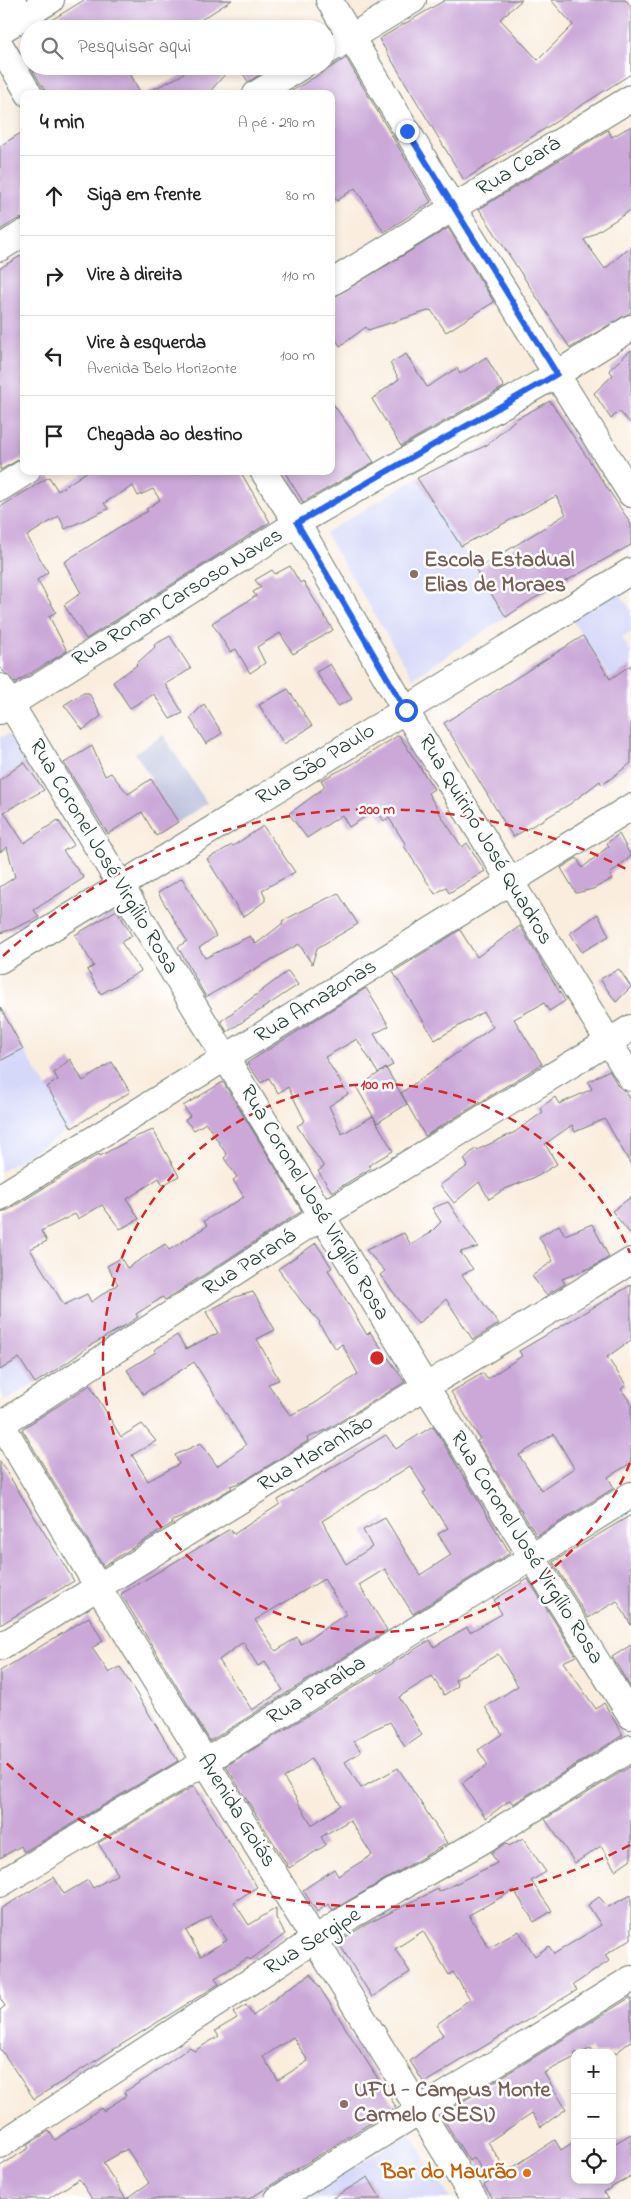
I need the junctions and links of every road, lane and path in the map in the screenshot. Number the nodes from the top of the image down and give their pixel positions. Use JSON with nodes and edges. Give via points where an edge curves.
{"nodes":[{"id":1,"x":13,"y":0,"type":"edge"},
{"id":2,"x":51,"y":0,"type":"edge"},
{"id":3,"x":329,"y":0,"type":"edge"},
{"id":4,"x":413,"y":0,"type":"edge"},
{"id":5,"x":0,"y":8,"type":"edge"},
{"id":6,"x":0,"y":31,"type":"edge"},
{"id":7,"x":350,"y":38,"type":"junction"},
{"id":8,"x":0,"y":45,"type":"edge"},
{"id":9,"x":335,"y":47,"type":"edge"},
{"id":10,"x":287,"y":75,"type":"edge"},
{"id":11,"x":27,"y":90,"type":"edge"},
{"id":12,"x":263,"y":90,"type":"edge"},
{"id":13,"x":631,"y":98,"type":"edge"},
{"id":14,"x":453,"y":208,"type":"junction"},
{"id":15,"x":20,"y":236,"type":"edge"},
{"id":16,"x":0,"y":248,"type":"edge"},
{"id":17,"x":335,"y":281,"type":"edge"},
{"id":18,"x":631,"y":328,"type":"edge"},
{"id":19,"x":557,"y":374,"type":"junction"},
{"id":20,"x":21,"y":475,"type":"edge"},
{"id":21,"x":267,"y":475,"type":"edge"},
{"id":22,"x":0,"y":488,"type":"edge"},
{"id":23,"x":631,"y":494,"type":"edge"},
{"id":24,"x":297,"y":523,"type":"junction"},
{"id":25,"x":631,"y":571,"type":"edge"},
{"id":26,"x":4,"y":701,"type":"edge"},
{"id":27,"x":406,"y":710,"type":"junction"},
{"id":28,"x":631,"y":807,"type":"edge"},
{"id":29,"x":510,"y":881,"type":"junction"},
{"id":30,"x":120,"y":886,"type":"junction"},
{"id":31,"x":0,"y":960,"type":"edge"},
{"id":32,"x":631,"y":1028,"type":"edge"},
{"id":33,"x":608,"y":1042,"type":"junction"},
{"id":34,"x":225,"y":1058,"type":"junction"},
{"id":35,"x":631,"y":1078,"type":"edge"},
{"id":36,"x":0,"y":1196,"type":"edge"},
{"id":37,"x":322,"y":1216,"type":"junction"},
{"id":38,"x":631,"y":1261,"type":"edge"},
{"id":39,"x":426,"y":1386,"type":"junction"},
{"id":40,"x":0,"y":1424,"type":"edge"},
{"id":41,"x":631,"y":1495,"type":"edge"},
{"id":42,"x":531,"y":1556,"type":"junction"},
{"id":43,"x":98,"y":1587,"type":"junction"},
{"id":44,"x":0,"y":1647,"type":"edge"},
{"id":45,"x":631,"y":1716,"type":"edge"},
{"id":46,"x":631,"y":1748,"type":"edge"},
{"id":47,"x":205,"y":1762,"type":"junction"},
{"id":48,"x":0,"y":1884,"type":"edge"},
{"id":49,"x":315,"y":1939,"type":"junction"},
{"id":50,"x":631,"y":1979,"type":"edge"},
{"id":51,"x":420,"y":2111,"type":"junction"},
{"id":52,"x":0,"y":2145,"type":"edge"},
{"id":53,"x":278,"y":2199,"type":"edge"},
{"id":54,"x":474,"y":2199,"type":"edge"}],
"edges":[{"from":1,"to":5,"type":"street"},
{"from":2,"to":6,"type":"street"},
{"from":3,"to":7,"type":"street"},
{"from":4,"to":7,"type":"street"},
{"from":7,"to":9,"type":"street"},
{"from":7,"to":14,"type":"street"},
{"from":8,"to":11,"type":"street"},
{"from":10,"to":12,"type":"street"},
{"from":13,"to":14,"type":"street","name":"Rua Ceará"},
{"from":14,"to":17,"type":"street","name":"Rua Ceará"},
{"from":14,"to":19,"type":"street"},
{"from":15,"to":16,"type":"street"},
{"from":18,"to":19,"type":"street","name":"Rua Ronan Carsoso Naves"},
{"from":19,"to":23,"type":"street"},
{"from":19,"to":24,"type":"street","name":"Rua Ronan Carsoso Naves"},
{"from":20,"to":22,"type":"street"},
{"from":21,"to":24,"type":"street","name":"Rua Quirino José Quadros"},
{"from":24,"to":26,"type":"street","name":"Rua Ronan Carsoso Naves"},
{"from":24,"to":27,"type":"street","name":"Rua Quirino José Quadros"},
{"from":25,"to":27,"type":"street","name":"Rua São Paulo"},
{"from":26,"to":30,"type":"street","name":"Rua Coronel José Virgílio Rosa"},
{"from":27,"to":29,"type":"street","name":"Rua Quirino José Quadros"},
{"from":27,"to":30,"type":"street","name":"Rua São Paulo"},
{"from":28,"to":29,"type":"street","name":"Rua Amazonas"},
{"from":29,"to":33,"type":"street","name":"Rua Quirino José Quadros"},
{"from":29,"to":34,"type":"street","name":"Rua Amazonas"},
{"from":30,"to":31,"type":"street","name":"Rua São Paulo"},
{"from":30,"to":34,"type":"street","name":"Rua Coronel José Virgílio Rosa"},
{"from":32,"to":33,"type":"street","name":"Rua Paraná"},
{"from":33,"to":35,"type":"street","name":"Rua Quirino José Quadros"},
{"from":33,"to":37,"type":"street","name":"Rua Paraná"},
{"from":34,"to":36,"type":"street","name":"Rua Amazonas"},
{"from":34,"to":37,"type":"street","name":"Rua Coronel José Virgílio Rosa"},
{"from":37,"to":39,"type":"street","name":"Rua Coronel José Virgílio Rosa"},
{"from":37,"to":40,"type":"street","name":"Rua Paraná"},
{"from":38,"to":39,"type":"street","name":"Rua Maranhão"},
{"from":39,"to":42,"type":"street","name":"Rua Coronel José Virgílio Rosa"},
{"from":39,"to":43,"type":"street","name":"Rua Maranhão"},
{"from":40,"to":43,"type":"street","name":"Avenida Goiás"},
{"from":41,"to":42,"type":"street","name":"Rua Paraíba"},
{"from":42,"to":45,"type":"street","name":"Rua Coronel José Virgílio Rosa"},
{"from":42,"to":47,"type":"street","name":"Rua Paraíba"},
{"from":43,"to":44,"type":"street","name":"Rua Maranhão"},
{"from":43,"to":47,"type":"street","name":"Avenida Goiás"},
{"from":46,"to":49,"type":"street","name":"Rua Sergipe"},
{"from":47,"to":48,"type":"street","name":"Rua Paraíba"},
{"from":47,"to":49,"type":"street","name":"Avenida Goiás"},
{"from":49,"to":51,"type":"street","name":"Avenida Goiás"},
{"from":49,"to":52,"type":"street","name":"Rua Sergipe"},
{"from":50,"to":51,"type":"street"},
{"from":51,"to":53,"type":"street"},
{"from":51,"to":54,"type":"street","name":"Avenida Goiás"}]}
